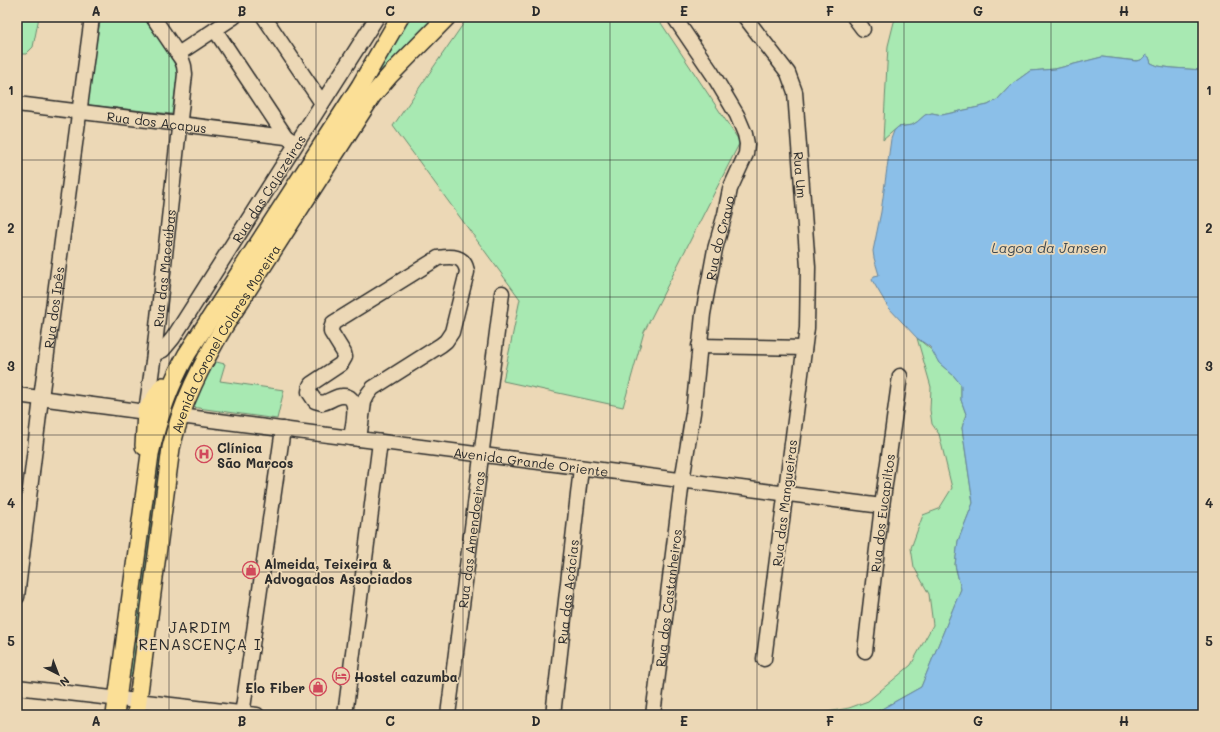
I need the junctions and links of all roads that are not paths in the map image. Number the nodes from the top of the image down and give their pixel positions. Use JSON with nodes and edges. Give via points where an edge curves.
{"nodes":[{"id":1,"x":92,"y":17,"type":"edge"},
{"id":2,"x":153,"y":17,"type":"edge"},
{"id":3,"x":234,"y":17,"type":"edge"},
{"id":4,"x":264,"y":17,"type":"edge"},
{"id":5,"x":377,"y":17,"type":"edge"},
{"id":6,"x":400,"y":17,"type":"edge"},
{"id":7,"x":447,"y":17,"type":"edge"},
{"id":8,"x":674,"y":17,"type":"edge"},
{"id":9,"x":745,"y":17,"type":"edge"},
{"id":10,"x":854,"y":17,"type":"edge"},
{"id":11,"x":864,"y":29,"type":"dead end"},
{"id":12,"x":215,"y":30,"type":"junction"},
{"id":13,"x":178,"y":54,"type":"junction"},
{"id":14,"x":322,"y":103,"type":"junction"},
{"id":15,"x":17,"y":104,"type":"edge"},
{"id":16,"x":79,"y":112,"type":"junction"},
{"id":17,"x":179,"y":124,"type":"junction"},
{"id":18,"x":291,"y":140,"type":"junction"},
{"id":19,"x":502,"y":293,"type":"dead end"},
{"id":20,"x":700,"y":346,"type":"junction"},
{"id":21,"x":804,"y":348,"type":"junction"},
{"id":22,"x":154,"y":354,"type":"junction"},
{"id":23,"x":187,"y":354,"type":"junction"},
{"id":24,"x":900,"y":376,"type":"dead end"},
{"id":25,"x":17,"y":395,"type":"edge"},
{"id":26,"x":42,"y":398,"type":"junction"},
{"id":27,"x":146,"y":412,"type":"junction"},
{"id":28,"x":180,"y":416,"type":"junction"},
{"id":29,"x":283,"y":429,"type":"junction"},
{"id":30,"x":355,"y":439,"type":"junction"},
{"id":31,"x":380,"y":442,"type":"junction"},
{"id":32,"x":481,"y":455,"type":"junction"},
{"id":33,"x":581,"y":468,"type":"junction"},
{"id":34,"x":146,"y":480,"type":"junction"},
{"id":35,"x":682,"y":481,"type":"junction"},
{"id":36,"x":786,"y":494,"type":"junction"},
{"id":37,"x":882,"y":506,"type":"junction"},
{"id":38,"x":17,"y":597,"type":"edge"},
{"id":39,"x":865,"y":651,"type":"dead end"},
{"id":40,"x":764,"y":659,"type":"dead end"},
{"id":41,"x":17,"y":687,"type":"edge"},
{"id":42,"x":117,"y":698,"type":"junction"},
{"id":43,"x":137,"y":708,"type":"edge"},
{"id":44,"x":242,"y":714,"type":"edge"},
{"id":45,"x":114,"y":715,"type":"edge"},
{"id":46,"x":257,"y":715,"type":"edge"},
{"id":47,"x":345,"y":715,"type":"edge"},
{"id":48,"x":448,"y":715,"type":"edge"},
{"id":49,"x":553,"y":715,"type":"edge"},
{"id":50,"x":653,"y":715,"type":"edge"}],
"edges":[{"from":1,"to":16,"type":"street","name":"Rua dos Ipês"},
{"from":2,"to":13,"type":"street"},
{"from":3,"to":12,"type":"street"},
{"from":4,"to":14,"type":"street"},
{"from":5,"to":14,"type":"street","name":"Rua das Cajazeiras"},
{"from":6,"to":23,"type":"main road","name":"Avenida Coronel Colares Moreira","via":[[360,86]]},
{"from":7,"to":28,"type":"main road","name":"Avenida Coronel Colares Moreira","via":[[372,96],[225,325],[199,372]]},
{"from":8,"to":20,"type":"street","name":"Rua do Cravo","via":[[737,115],[747,144],[746,154],[730,189],[715,249],[702,314]]},
{"from":9,"to":21,"type":"street","name":"Rua Um","via":[[788,73],[795,92],[808,267],[807,328]]},
{"from":10,"to":11,"type":"street"},
{"from":12,"to":13,"type":"street"},
{"from":12,"to":18,"type":"street"},
{"from":13,"to":17,"type":"street","name":"Rua das Macaúbas","via":[[185,74]]},
{"from":14,"to":18,"type":"street","name":"Rua das Cajazeiras"},
{"from":15,"to":16,"type":"street","name":"Rua dos Acapus"},
{"from":16,"to":17,"type":"street","name":"Rua dos Acapus"},
{"from":16,"to":26,"type":"street","name":"Rua dos Ipês"},
{"from":17,"to":18,"type":"street","name":"Rua dos Acapus"},
{"from":17,"to":22,"type":"street","name":"Rua das Macaúbas"},
{"from":18,"to":22,"type":"street","name":"Rua das Cajazeiras","via":[[173,338],[163,350]]},
{"from":19,"to":32,"type":"street","name":"Rua das Amendoeiras"},
{"from":20,"to":21,"type":"street"},
{"from":20,"to":35,"type":"street","name":"Rua do Cravo"},
{"from":21,"to":36,"type":"street","name":"Rua das Mangueiras"},
{"from":22,"to":27,"type":"street","name":"Rua das Macaúbas"},
{"from":23,"to":27,"type":"main road"},
{"from":23,"to":34,"type":"main road","name":"Avenida Coronel Colares Moreira","via":[[162,408]]},
{"from":24,"to":37,"type":"street","name":"Rua dos Eucapiltos"},
{"from":25,"to":26,"type":"street"},
{"from":26,"to":27,"type":"street"},
{"from":26,"to":38,"type":"street","name":"Rua dos Ipês"},
{"from":27,"to":34,"type":"main road","via":[[143,459]]},
{"from":28,"to":29,"type":"street","name":"Avenida Grande Oriente"},
{"from":28,"to":43,"type":"main road","name":"Avenida Coronel Colares Moreira","via":[[171,448]]},
{"from":29,"to":30,"type":"street","name":"Avenida Grande Oriente"},
{"from":29,"to":44,"type":"street"},
{"from":30,"to":30,"type":"street","via":[[364,402],[373,388],[441,345],[450,336],[467,272],[460,258],[438,258],[331,326],[331,332],[345,357],[341,364],[312,384],[309,392],[315,401],[322,403],[341,396],[352,400],[355,408]]},
{"from":30,"to":31,"type":"street","name":"Avenida Grande Oriente"},
{"from":31,"to":32,"type":"street","name":"Avenida Grande Oriente"},
{"from":31,"to":47,"type":"street"},
{"from":32,"to":33,"type":"street","name":"Avenida Grande Oriente"},
{"from":32,"to":48,"type":"street","name":"Rua das Amendoeiras"},
{"from":33,"to":35,"type":"street","name":"Avenida Grande Oriente"},
{"from":33,"to":49,"type":"street","name":"Rua das Acácias"},
{"from":34,"to":42,"type":"main road","name":"Avenida Coronel Colares Moreira"},
{"from":35,"to":36,"type":"street","name":"Avenida Grande Oriente"},
{"from":35,"to":50,"type":"street","name":"Rua dos Castanheiros"},
{"from":36,"to":37,"type":"street","name":"Avenida Grande Oriente"},
{"from":36,"to":40,"type":"street","name":"Rua das Mangueiras"},
{"from":37,"to":39,"type":"street","name":"Rua dos Eucapiltos"},
{"from":41,"to":42,"type":"street"},
{"from":42,"to":43,"type":"street"},
{"from":42,"to":45,"type":"main road","name":"Avenida Coronel Colares Moreira"},
{"from":43,"to":44,"type":"street"},
{"from":44,"to":46,"type":"street"}]}
